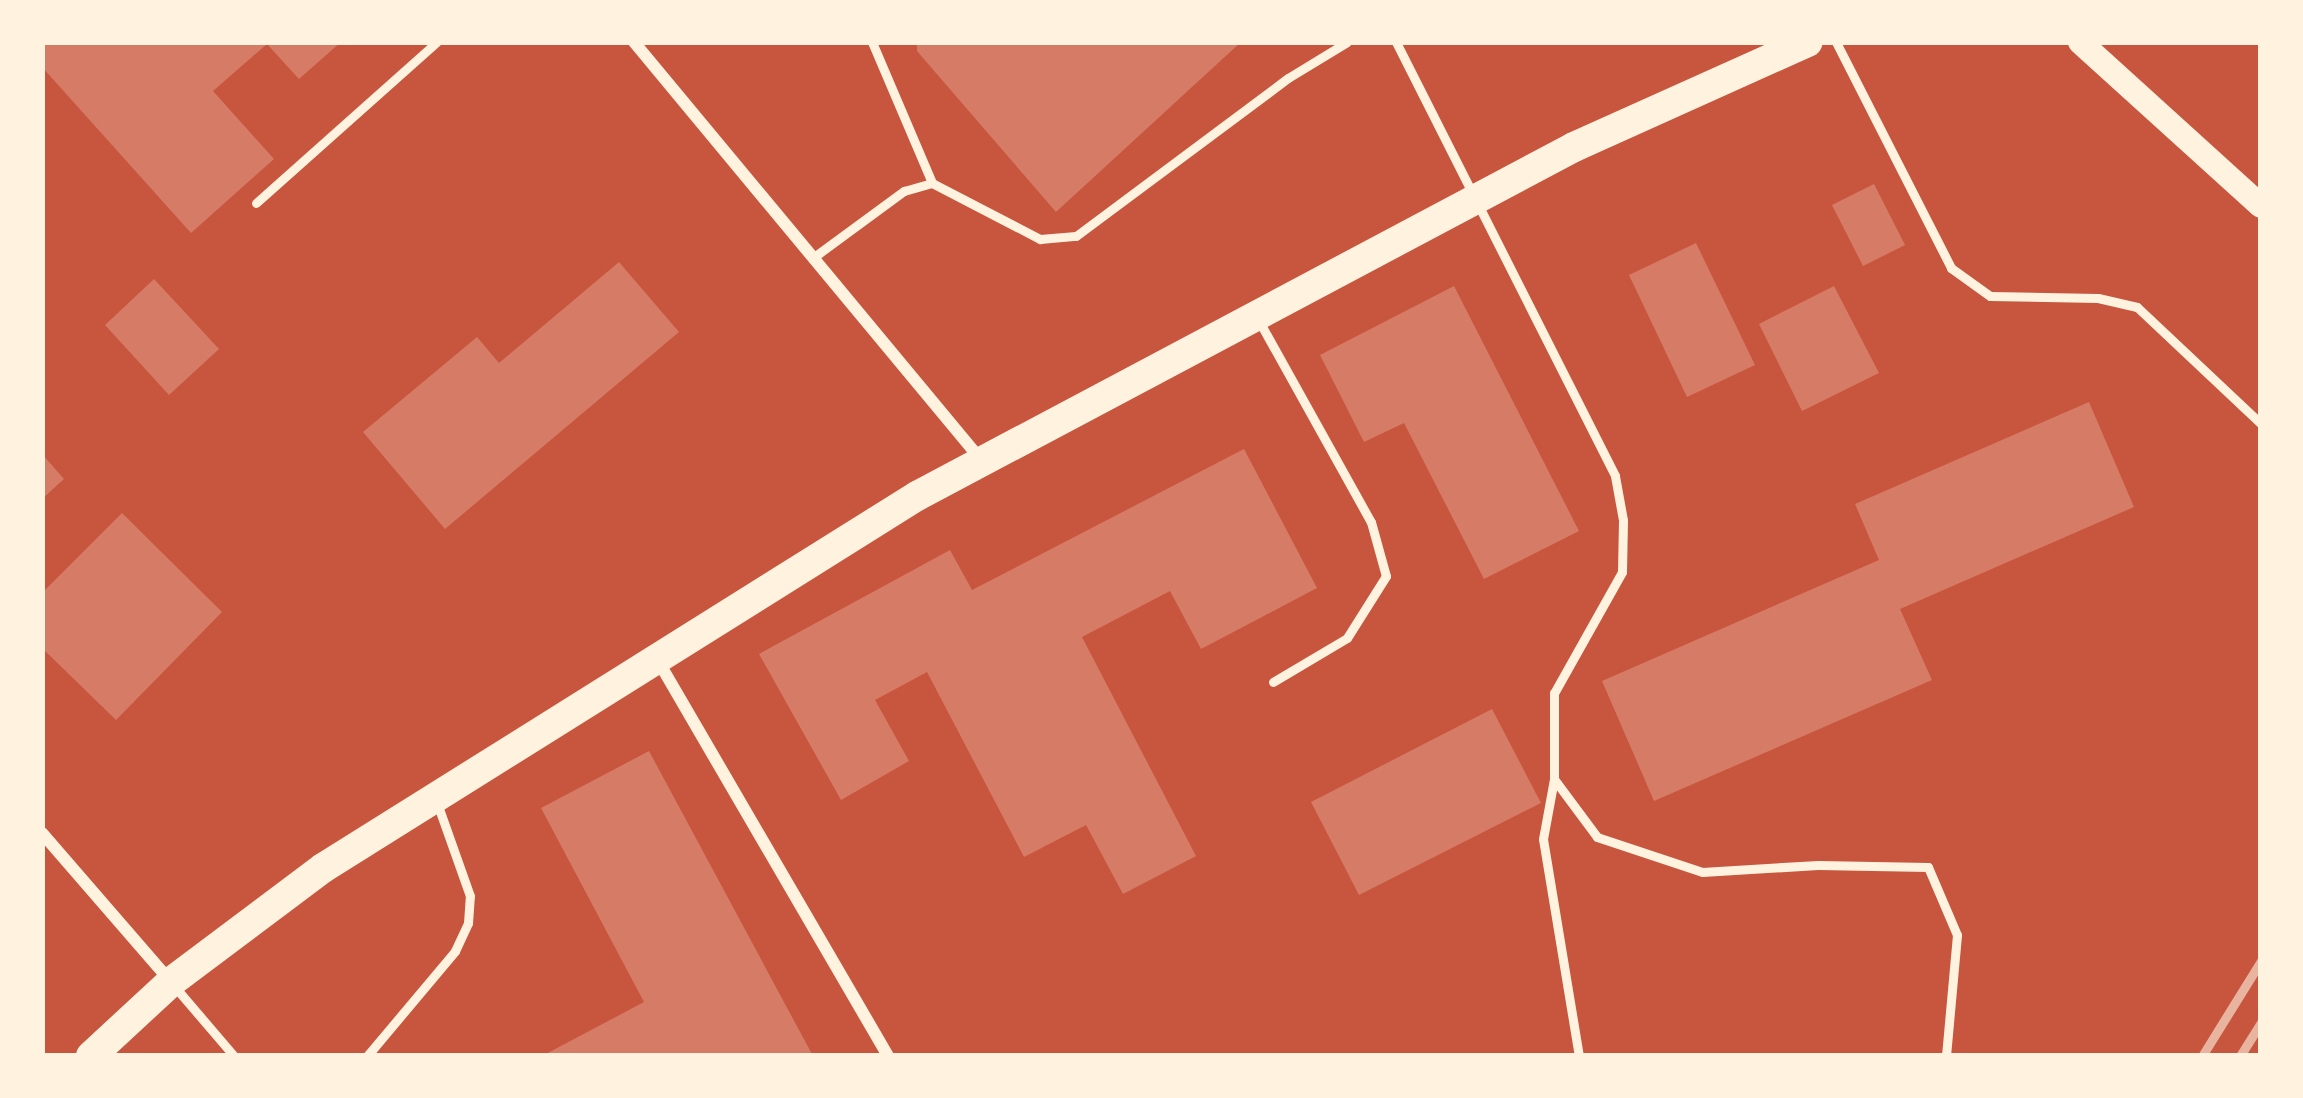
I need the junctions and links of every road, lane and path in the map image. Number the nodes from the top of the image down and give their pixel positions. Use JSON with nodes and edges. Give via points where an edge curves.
{"nodes":[{"id":1,"x":437,"y":42,"type":"edge"},
{"id":2,"x":634,"y":42,"type":"edge"},
{"id":3,"x":872,"y":42,"type":"edge"},
{"id":4,"x":1347,"y":42,"type":"edge"},
{"id":5,"x":1396,"y":42,"type":"edge"},
{"id":6,"x":1808,"y":42,"type":"edge"},
{"id":7,"x":1836,"y":42,"type":"edge"},
{"id":8,"x":2080,"y":42,"type":"edge"},
{"id":9,"x":932,"y":183,"type":"junction"},
{"id":10,"x":1479,"y":199,"type":"junction"},
{"id":11,"x":256,"y":203,"type":"dead end"},
{"id":12,"x":2261,"y":206,"type":"edge"},
{"id":13,"x":814,"y":257,"type":"junction"},
{"id":14,"x":1256,"y":317,"type":"junction"},
{"id":15,"x":2261,"y":424,"type":"edge"},
{"id":16,"x":982,"y":462,"type":"junction"},
{"id":17,"x":656,"y":658,"type":"junction"},
{"id":18,"x":1273,"y":682,"type":"dead end"},
{"id":19,"x":1554,"y":778,"type":"junction"},
{"id":20,"x":435,"y":798,"type":"junction"},
{"id":21,"x":42,"y":833,"type":"edge"},
{"id":22,"x":171,"y":982,"type":"junction"},
{"id":23,"x":92,"y":1056,"type":"edge"},
{"id":24,"x":234,"y":1056,"type":"edge"},
{"id":25,"x":367,"y":1056,"type":"edge"},
{"id":26,"x":888,"y":1056,"type":"edge"},
{"id":27,"x":1579,"y":1056,"type":"edge"},
{"id":28,"x":1946,"y":1056,"type":"edge"}],
"edges":[{"from":1,"to":11,"type":"lane"},
{"from":2,"to":13,"type":"street"},
{"from":3,"to":9,"type":"lane"},
{"from":4,"to":9,"type":"lane","via":[[1076,236],[1040,239]]},
{"from":5,"to":10,"type":"lane"},
{"from":6,"to":10,"type":"main road"},
{"from":7,"to":15,"type":"lane","via":[[1952,268],[1990,296],[2098,298],[2138,307]]},
{"from":8,"to":12,"type":"main road"},
{"from":9,"to":13,"type":"lane","via":[[904,191]]},
{"from":10,"to":14,"type":"main road"},
{"from":10,"to":19,"type":"lane","via":[[1615,476],[1624,520],[1622,572],[1554,693]]},
{"from":13,"to":16,"type":"street"},
{"from":14,"to":16,"type":"main road"},
{"from":14,"to":18,"type":"lane","via":[[1371,522],[1386,575],[1347,638]]},
{"from":16,"to":17,"type":"main road"},
{"from":17,"to":20,"type":"main road"},
{"from":17,"to":26,"type":"street"},
{"from":19,"to":27,"type":"lane","via":[[1543,839]]},
{"from":19,"to":28,"type":"lane","via":[[1597,837],[1702,872],[1928,867],[1958,935]]},
{"from":20,"to":22,"type":"main road","via":[[323,868]]},
{"from":20,"to":25,"type":"lane","via":[[470,896],[468,923],[455,951]]},
{"from":21,"to":22,"type":"street"},
{"from":22,"to":23,"type":"main road"},
{"from":22,"to":24,"type":"lane"}]}
